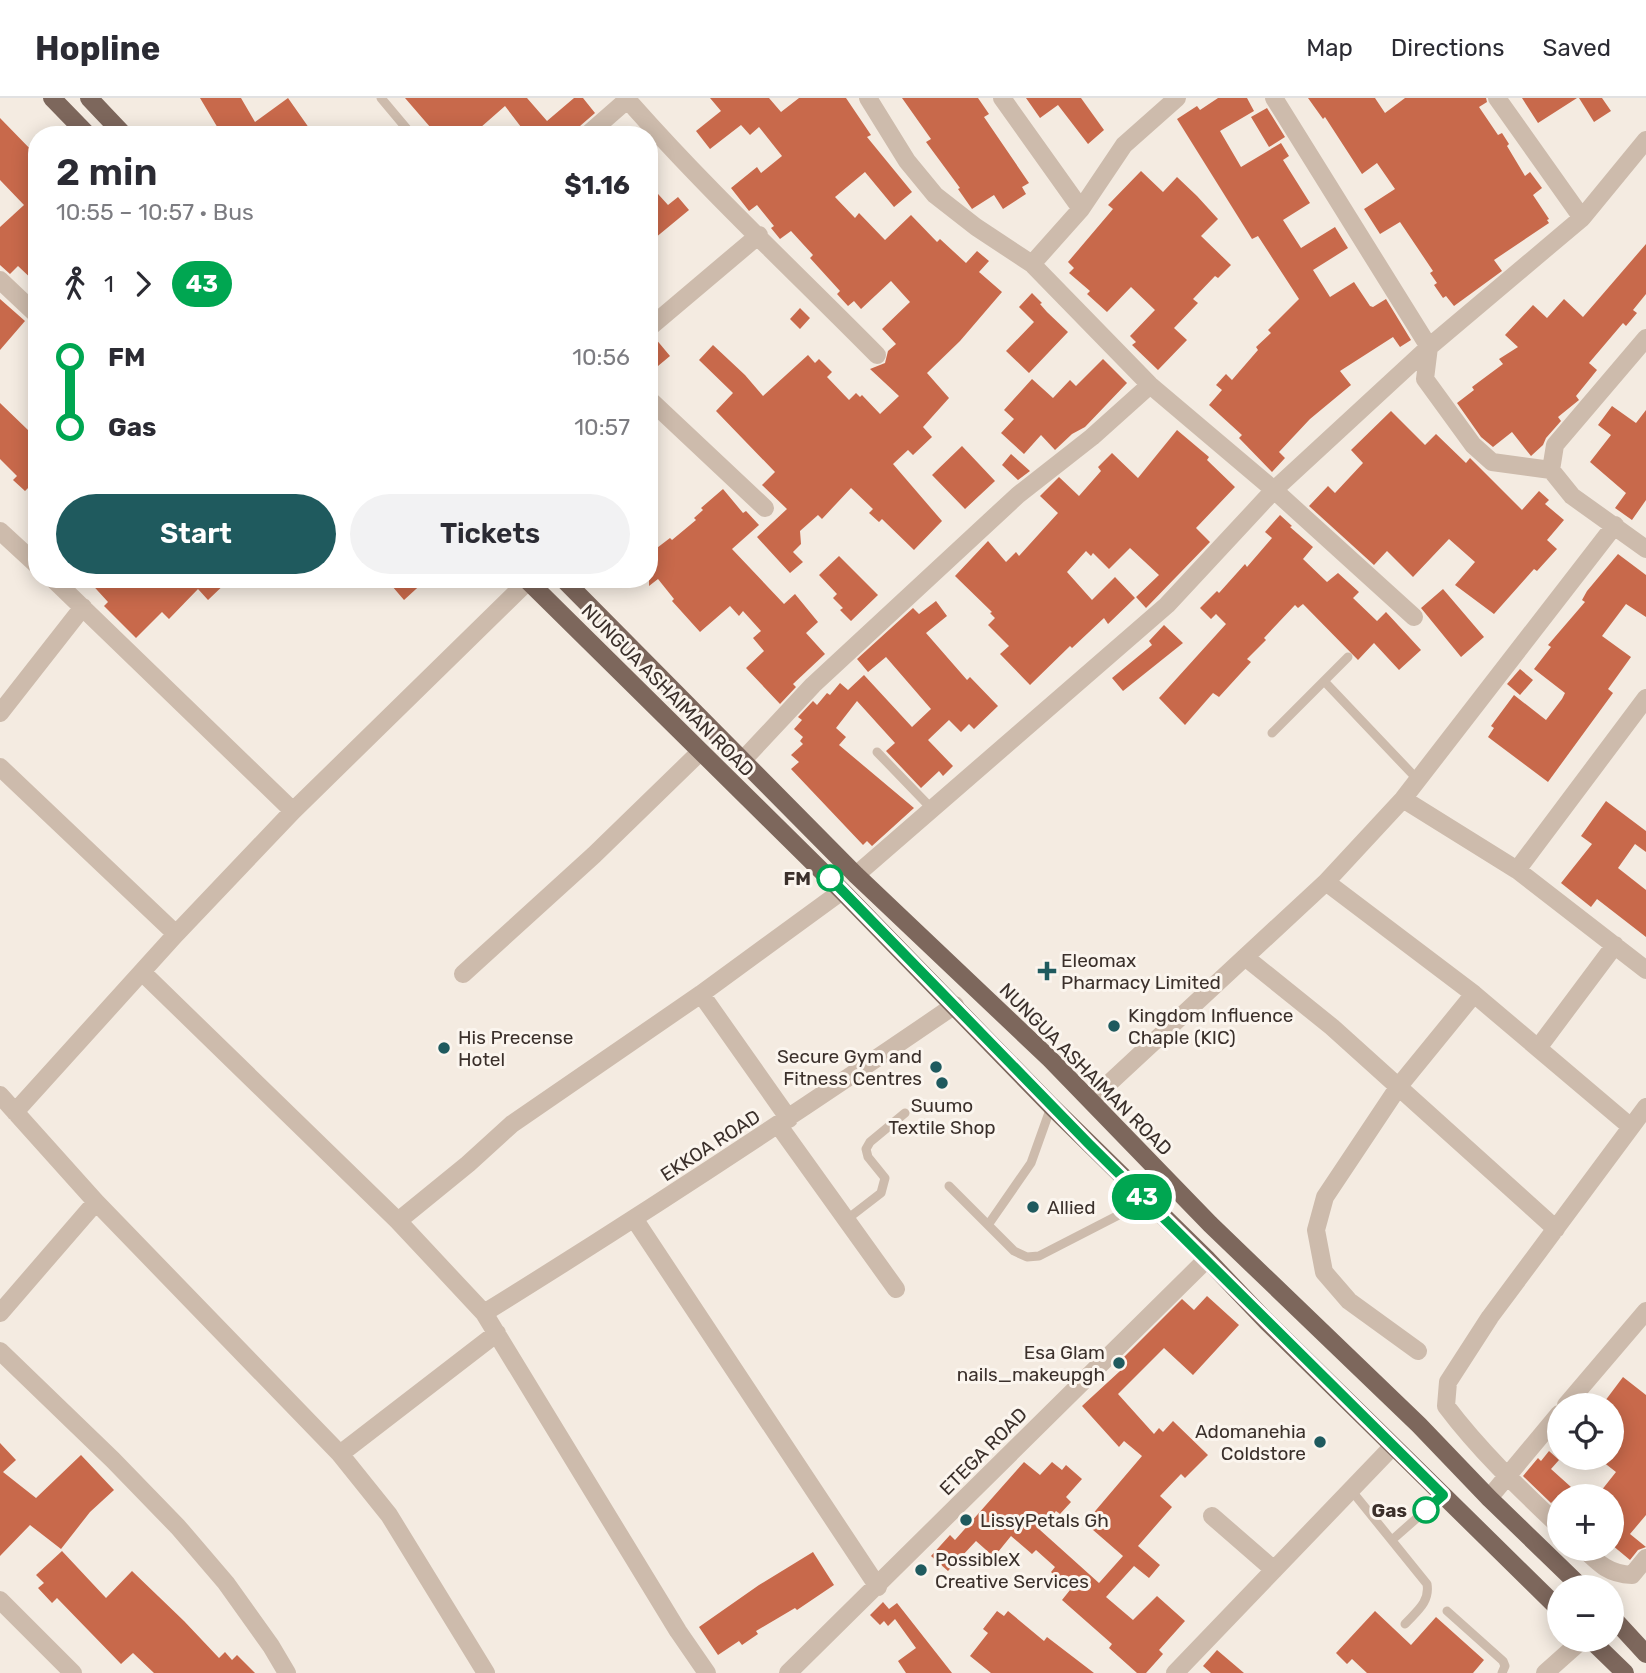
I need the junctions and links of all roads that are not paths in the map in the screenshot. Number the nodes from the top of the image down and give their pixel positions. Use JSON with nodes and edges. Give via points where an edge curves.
{"nodes":[{"id":1,"x":52,"y":98,"type":"edge"},
{"id":2,"x":89,"y":98,"type":"edge"},
{"id":3,"x":381,"y":98,"type":"edge"},
{"id":4,"x":868,"y":98,"type":"edge"},
{"id":5,"x":1002,"y":98,"type":"edge"},
{"id":6,"x":1177,"y":98,"type":"edge"},
{"id":7,"x":1275,"y":98,"type":"edge"},
{"id":8,"x":1497,"y":98,"type":"edge"},
{"id":9,"x":626,"y":99,"type":"edge"},
{"id":10,"x":79,"y":126,"type":"edge"},
{"id":11,"x":115,"y":126,"type":"edge"},
{"id":12,"x":404,"y":126,"type":"edge"},
{"id":13,"x":597,"y":126,"type":"edge"},
{"id":14,"x":651,"y":126,"type":"edge"},
{"id":15,"x":658,"y":134,"type":"edge"},
{"id":16,"x":1646,"y":140,"type":"edge"},
{"id":17,"x":1081,"y":209,"type":"junction"},
{"id":18,"x":1582,"y":218,"type":"junction"},
{"id":19,"x":759,"y":235,"type":"junction"},
{"id":20,"x":1032,"y":264,"type":"junction"},
{"id":21,"x":0,"y":280,"type":"edge"},
{"id":22,"x":28,"y":306,"type":"edge"},
{"id":23,"x":658,"y":320,"type":"edge"},
{"id":24,"x":1646,"y":338,"type":"edge"},
{"id":25,"x":1429,"y":347,"type":"junction"},
{"id":26,"x":877,"y":355,"type":"dead end"},
{"id":27,"x":1150,"y":385,"type":"junction"},
{"id":28,"x":658,"y":407,"type":"edge"},
{"id":29,"x":1551,"y":470,"type":"junction"},
{"id":30,"x":1274,"y":490,"type":"junction"},
{"id":31,"x":765,"y":508,"type":"dead end"},
{"id":32,"x":1615,"y":525,"type":"junction"},
{"id":33,"x":0,"y":531,"type":"edge"},
{"id":34,"x":1646,"y":549,"type":"edge"},
{"id":35,"x":28,"y":557,"type":"edge"},
{"id":36,"x":63,"y":588,"type":"edge"},
{"id":37,"x":519,"y":588,"type":"edge"},
{"id":38,"x":535,"y":588,"type":"edge"},
{"id":39,"x":579,"y":588,"type":"edge"},
{"id":40,"x":83,"y":607,"type":"junction"},
{"id":41,"x":1414,"y":617,"type":"dead end"},
{"id":42,"x":1348,"y":657,"type":"dead end"},
{"id":43,"x":1324,"y":681,"type":"junction"},
{"id":44,"x":1646,"y":698,"type":"edge"},
{"id":45,"x":0,"y":713,"type":"edge"},
{"id":46,"x":1272,"y":733,"type":"dead end"},
{"id":47,"x":700,"y":752,"type":"junction"},
{"id":48,"x":877,"y":752,"type":"dead end"},
{"id":49,"x":742,"y":761,"type":"junction"},
{"id":50,"x":0,"y":767,"type":"edge"},
{"id":51,"x":1418,"y":780,"type":"junction"},
{"id":52,"x":1403,"y":799,"type":"junction"},
{"id":53,"x":933,"y":810,"type":"junction"},
{"id":54,"x":293,"y":811,"type":"junction"},
{"id":55,"x":1517,"y":870,"type":"junction"},
{"id":56,"x":856,"y":875,"type":"junction"},
{"id":57,"x":1326,"y":882,"type":"junction"},
{"id":58,"x":842,"y":891,"type":"junction"},
{"id":59,"x":176,"y":934,"type":"junction"},
{"id":60,"x":1615,"y":945,"type":"junction"},
{"id":61,"x":1245,"y":957,"type":"junction"},
{"id":62,"x":1646,"y":970,"type":"edge"},
{"id":63,"x":143,"y":973,"type":"junction"},
{"id":64,"x":463,"y":974,"type":"dead end"},
{"id":65,"x":701,"y":994,"type":"junction"},
{"id":66,"x":1474,"y":995,"type":"junction"},
{"id":67,"x":955,"y":1005,"type":"junction"},
{"id":68,"x":1538,"y":1048,"type":"junction"},
{"id":69,"x":1399,"y":1086,"type":"junction"},
{"id":70,"x":0,"y":1096,"type":"edge"},
{"id":71,"x":1091,"y":1100,"type":"junction"},
{"id":72,"x":1051,"y":1106,"type":"junction"},
{"id":73,"x":1646,"y":1108,"type":"edge"},
{"id":74,"x":15,"y":1112,"type":"junction"},
{"id":75,"x":905,"y":1113,"type":"dead end"},
{"id":76,"x":784,"y":1122,"type":"junction"},
{"id":77,"x":1632,"y":1127,"type":"junction"},
{"id":78,"x":949,"y":1186,"type":"dead end"},
{"id":79,"x":1146,"y":1201,"type":"junction"},
{"id":80,"x":96,"y":1202,"type":"junction"},
{"id":81,"x":635,"y":1220,"type":"junction"},
{"id":82,"x":846,"y":1220,"type":"junction"},
{"id":83,"x":398,"y":1221,"type":"junction"},
{"id":84,"x":988,"y":1225,"type":"junction"},
{"id":85,"x":1556,"y":1229,"type":"junction"},
{"id":86,"x":1207,"y":1259,"type":"junction"},
{"id":87,"x":896,"y":1289,"type":"dead end"},
{"id":88,"x":0,"y":1313,"type":"edge"},
{"id":89,"x":484,"y":1313,"type":"junction"},
{"id":90,"x":1642,"y":1323,"type":"edge"},
{"id":91,"x":497,"y":1333,"type":"junction"},
{"id":92,"x":0,"y":1351,"type":"edge"},
{"id":93,"x":1418,"y":1351,"type":"dead end"},
{"id":94,"x":1372,"y":1380,"type":"junction"},
{"id":95,"x":1577,"y":1393,"type":"edge"},
{"id":96,"x":1350,"y":1403,"type":"junction"},
{"id":97,"x":1547,"y":1428,"type":"edge"},
{"id":98,"x":1393,"y":1446,"type":"junction"},
{"id":99,"x":340,"y":1454,"type":"junction"},
{"id":100,"x":1506,"y":1476,"type":"junction"},
{"id":101,"x":1351,"y":1490,"type":"junction"},
{"id":102,"x":1443,"y":1495,"type":"junction"},
{"id":103,"x":1489,"y":1497,"type":"junction"},
{"id":104,"x":1547,"y":1515,"type":"edge"},
{"id":105,"x":1212,"y":1516,"type":"dead end"},
{"id":106,"x":1392,"y":1540,"type":"junction"},
{"id":107,"x":1646,"y":1558,"type":"edge"},
{"id":108,"x":1597,"y":1561,"type":"edge"},
{"id":109,"x":1274,"y":1570,"type":"junction"},
{"id":110,"x":1569,"y":1575,"type":"edge"},
{"id":111,"x":878,"y":1587,"type":"junction"},
{"id":112,"x":1547,"y":1597,"type":"edge"},
{"id":113,"x":0,"y":1600,"type":"edge"},
{"id":114,"x":1447,"y":1611,"type":"dead end"},
{"id":115,"x":1405,"y":1624,"type":"dead end"},
{"id":116,"x":1624,"y":1630,"type":"edge"},
{"id":117,"x":1569,"y":1652,"type":"edge"},
{"id":118,"x":1603,"y":1652,"type":"edge"},
{"id":119,"x":1646,"y":1654,"type":"edge"},
{"id":120,"x":73,"y":1673,"type":"edge"},
{"id":121,"x":287,"y":1673,"type":"edge"},
{"id":122,"x":486,"y":1673,"type":"edge"},
{"id":123,"x":707,"y":1673,"type":"edge"},
{"id":124,"x":788,"y":1673,"type":"edge"},
{"id":125,"x":1175,"y":1673,"type":"edge"},
{"id":126,"x":1502,"y":1673,"type":"edge"},
{"id":127,"x":1545,"y":1673,"type":"edge"},
{"id":128,"x":1625,"y":1673,"type":"edge"}],
"edges":[{"from":1,"to":10,"type":"main road"},
{"from":2,"to":11,"type":"main road"},
{"from":3,"to":12,"type":"lane"},
{"from":4,"to":20,"type":"street","via":[[907,161],[935,195]]},
{"from":5,"to":17,"type":"street"},
{"from":6,"to":17,"type":"street","via":[[1124,145]]},
{"from":7,"to":25,"type":"street"},
{"from":8,"to":18,"type":"street"},
{"from":9,"to":13,"type":"street"},
{"from":9,"to":14,"type":"street"},
{"from":15,"to":19,"type":"street","via":[[712,193]]},
{"from":16,"to":18,"type":"street"},
{"from":17,"to":20,"type":"street"},
{"from":18,"to":25,"type":"street"},
{"from":19,"to":23,"type":"street"},
{"from":19,"to":26,"type":"street"},
{"from":20,"to":27,"type":"street"},
{"from":21,"to":22,"type":"street"},
{"from":24,"to":29,"type":"street","via":[[1555,445]]},
{"from":25,"to":29,"type":"street","via":[[1426,379],[1473,445],[1492,462]]},
{"from":25,"to":30,"type":"street"},
{"from":27,"to":30,"type":"street"},
{"from":27,"to":49,"type":"street","via":[[1007,505],[813,685]]},
{"from":28,"to":31,"type":"street"},
{"from":29,"to":32,"type":"street","via":[[1572,496]]},
{"from":30,"to":41,"type":"street"},
{"from":30,"to":53,"type":"street","via":[[1167,605]]},
{"from":32,"to":34,"type":"street"},
{"from":32,"to":51,"type":"street"},
{"from":33,"to":35,"type":"street"},
{"from":36,"to":40,"type":"street"},
{"from":37,"to":54,"type":"street"},
{"from":38,"to":47,"type":"main road","name":"NUNGUA ASHAIMAN ROAD"},
{"from":39,"to":49,"type":"main road","name":"NUNGUA ASHAIMAN ROAD"},
{"from":40,"to":45,"type":"street"},
{"from":40,"to":54,"type":"street"},
{"from":42,"to":43,"type":"lane"},
{"from":43,"to":46,"type":"lane"},
{"from":43,"to":51,"type":"lane"},
{"from":44,"to":55,"type":"street"},
{"from":47,"to":58,"type":"main road","name":"NUNGUA ASHAIMAN ROAD"},
{"from":47,"to":64,"type":"street"},
{"from":48,"to":53,"type":"lane"},
{"from":49,"to":56,"type":"main road","name":"NUNGUA ASHAIMAN ROAD"},
{"from":50,"to":59,"type":"street"},
{"from":51,"to":52,"type":"street"},
{"from":52,"to":55,"type":"street"},
{"from":52,"to":57,"type":"street"},
{"from":53,"to":56,"type":"street"},
{"from":54,"to":59,"type":"street"},
{"from":55,"to":60,"type":"street"},
{"from":56,"to":71,"type":"main road","name":"NUNGUA ASHAIMAN ROAD"},
{"from":57,"to":61,"type":"street"},
{"from":57,"to":66,"type":"street"},
{"from":58,"to":65,"type":"street"},
{"from":58,"to":67,"type":"main road","name":"NUNGUA ASHAIMAN ROAD"},
{"from":59,"to":63,"type":"street"},
{"from":60,"to":62,"type":"street"},
{"from":60,"to":68,"type":"street"},
{"from":61,"to":69,"type":"street"},
{"from":61,"to":71,"type":"street"},
{"from":63,"to":74,"type":"street"},
{"from":63,"to":83,"type":"street"},
{"from":65,"to":76,"type":"street"},
{"from":65,"to":83,"type":"street","via":[[512,1124]]},
{"from":66,"to":68,"type":"street"},
{"from":66,"to":69,"type":"street"},
{"from":67,"to":72,"type":"main road","name":"NUNGUA ASHAIMAN ROAD"},
{"from":67,"to":76,"type":"street","name":"EKKOA ROAD"},
{"from":68,"to":77,"type":"street"},
{"from":69,"to":85,"type":"street"},
{"from":69,"to":93,"type":"street","via":[[1325,1197],[1316,1230],[1324,1272],[1349,1301]]},
{"from":70,"to":74,"type":"street"},
{"from":71,"to":94,"type":"main road","name":"NUNGUA ASHAIMAN ROAD","via":[[1210,1224]]},
{"from":72,"to":79,"type":"main road","name":"NUNGUA ASHAIMAN ROAD"},
{"from":72,"to":84,"type":"lane","via":[[1031,1163]]},
{"from":73,"to":77,"type":"street"},
{"from":74,"to":80,"type":"street"},
{"from":75,"to":82,"type":"lane","via":[[866,1149],[885,1178],[881,1193]]},
{"from":76,"to":81,"type":"street","name":"EKKOA ROAD"},
{"from":76,"to":82,"type":"street"},
{"from":77,"to":85,"type":"street"},
{"from":78,"to":84,"type":"lane"},
{"from":79,"to":84,"type":"lane","via":[[1039,1256],[1014,1251]]},
{"from":79,"to":86,"type":"main road","name":"NUNGUA ASHAIMAN ROAD"},
{"from":80,"to":88,"type":"street"},
{"from":80,"to":99,"type":"street"},
{"from":81,"to":89,"type":"street","name":"EKKOA ROAD"},
{"from":81,"to":111,"type":"street"},
{"from":82,"to":87,"type":"street"},
{"from":83,"to":89,"type":"street"},
{"from":85,"to":100,"type":"street","via":[[1448,1382],[1446,1406]]},
{"from":86,"to":96,"type":"main road","name":"NUNGUA ASHAIMAN ROAD"},
{"from":86,"to":111,"type":"street","name":"ETEGA ROAD"},
{"from":89,"to":91,"type":"street"},
{"from":90,"to":95,"type":"street"},
{"from":91,"to":99,"type":"street"},
{"from":91,"to":123,"type":"street"},
{"from":92,"to":121,"type":"street","via":[[178,1527],[226,1583]]},
{"from":94,"to":96,"type":"main road"},
{"from":94,"to":103,"type":"main road","name":"NUNGUA ASHAIMAN ROAD"},
{"from":96,"to":98,"type":"main road","name":"NUNGUA ASHAIMAN ROAD"},
{"from":97,"to":100,"type":"street"},
{"from":98,"to":101,"type":"street"},
{"from":98,"to":102,"type":"main road","name":"NUNGUA ASHAIMAN ROAD"},
{"from":99,"to":122,"type":"street","via":[[389,1515]]},
{"from":100,"to":103,"type":"street"},
{"from":100,"to":104,"type":"street"},
{"from":101,"to":106,"type":"lane"},
{"from":101,"to":109,"type":"street"},
{"from":102,"to":106,"type":"lane"},
{"from":102,"to":112,"type":"main road","name":"NUNGUA ASHAIMAN ROAD"},
{"from":103,"to":110,"type":"main road","name":"NUNGUA ASHAIMAN ROAD"},
{"from":105,"to":109,"type":"street"},
{"from":106,"to":115,"type":"lane","via":[[1427,1584],[1429,1593]]},
{"from":107,"to":108,"type":"street","via":[[1632,1575],[1617,1574]]},
{"from":109,"to":125,"type":"street"},
{"from":111,"to":124,"type":"street","name":"ETEGA ROAD"},
{"from":113,"to":120,"type":"street"},
{"from":114,"to":126,"type":"lane","via":[[1503,1661]]},
{"from":116,"to":119,"type":"main road"},
{"from":117,"to":127,"type":"street"},
{"from":118,"to":128,"type":"main road"}]}
